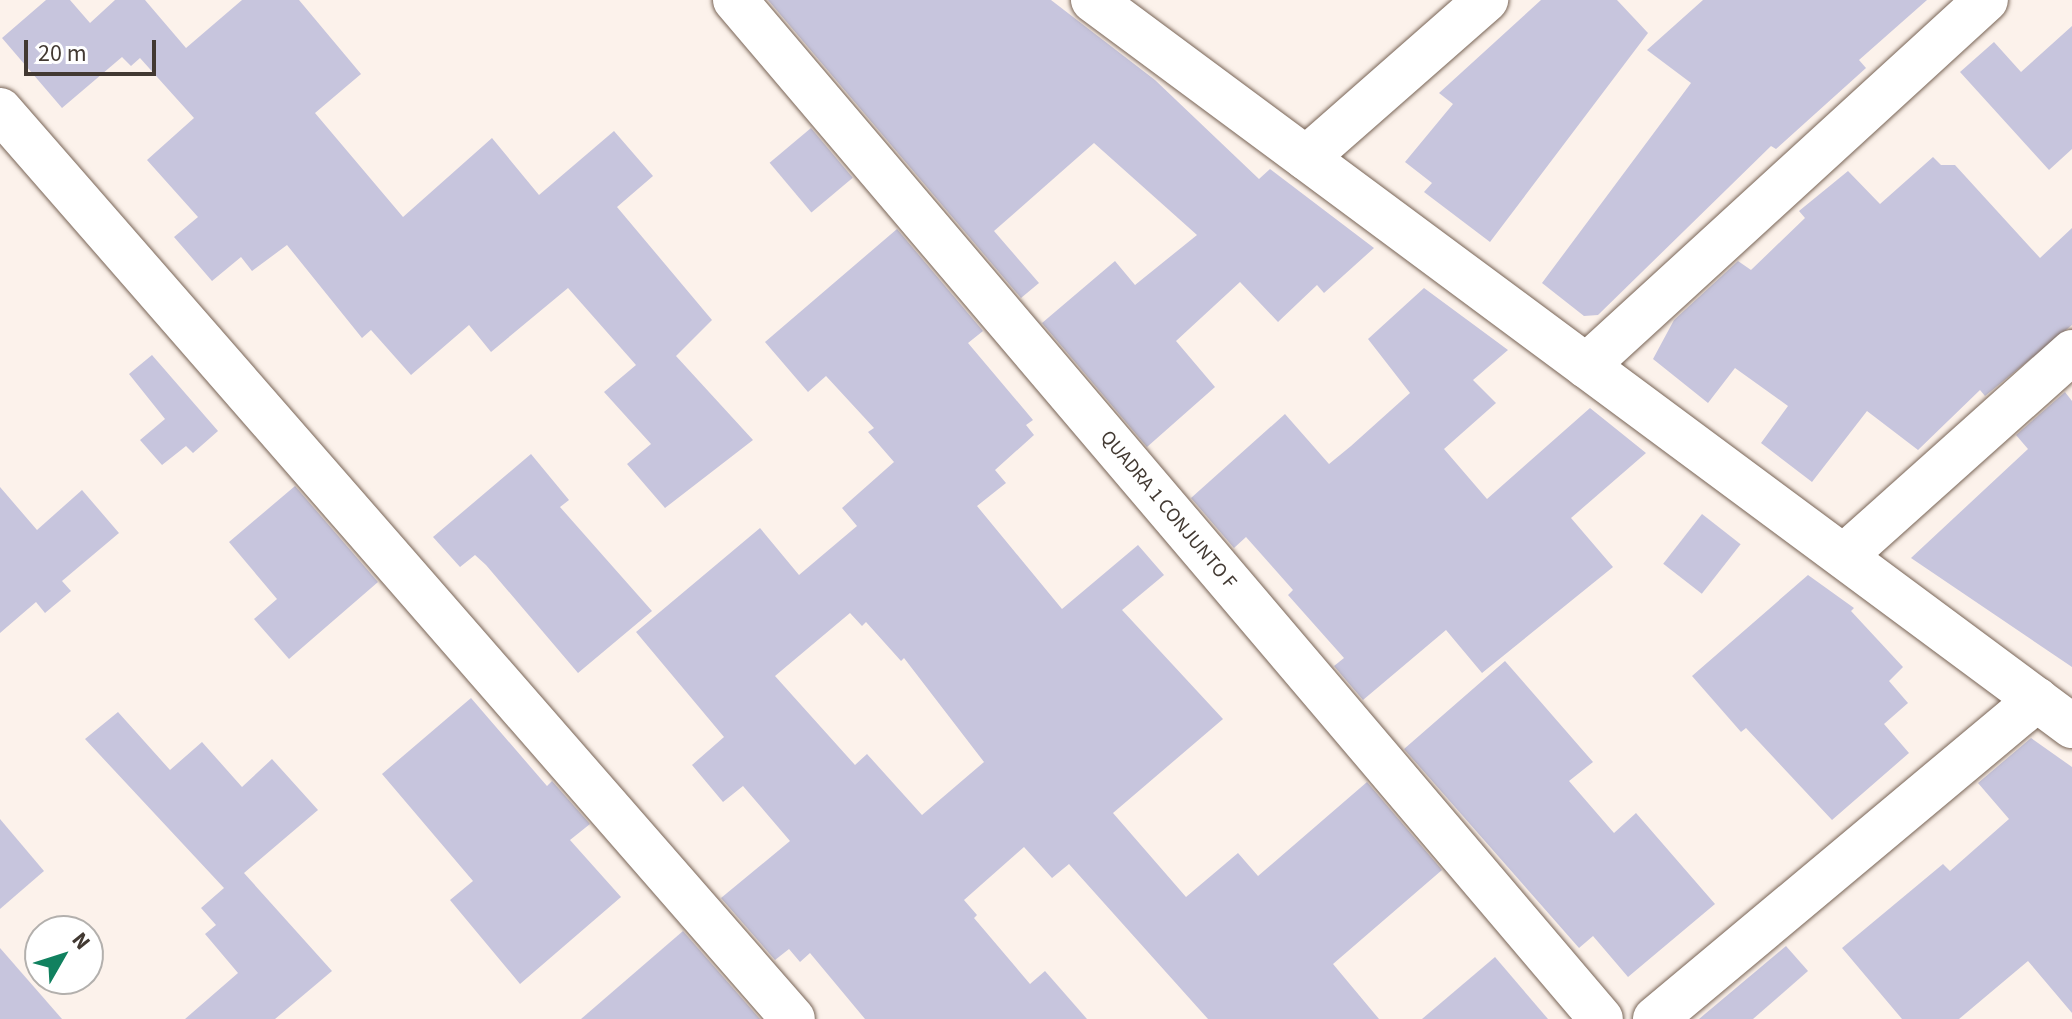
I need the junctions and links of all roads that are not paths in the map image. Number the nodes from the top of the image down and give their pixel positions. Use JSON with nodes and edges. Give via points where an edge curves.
{"nodes":[{"id":1,"x":735,"y":0,"type":"edge"},
{"id":2,"x":1093,"y":0,"type":"edge"},
{"id":3,"x":1486,"y":0,"type":"edge"},
{"id":4,"x":1986,"y":0,"type":"edge"},
{"id":5,"x":0,"y":110,"type":"edge"},
{"id":6,"x":1306,"y":158,"type":"junction"},
{"id":7,"x":2072,"y":352,"type":"edge"},
{"id":8,"x":1586,"y":366,"type":"junction"},
{"id":9,"x":1844,"y":556,"type":"junction"},
{"id":10,"x":2037,"y":700,"type":"junction"},
{"id":11,"x":2072,"y":726,"type":"edge"},
{"id":12,"x":793,"y":1019,"type":"edge"},
{"id":13,"x":1601,"y":1019,"type":"edge"},
{"id":14,"x":1655,"y":1019,"type":"edge"}],
"edges":[{"from":1,"to":13,"type":"street","name":"QUADRA 1 CONJUNTO F"},
{"from":2,"to":6,"type":"street"},
{"from":3,"to":6,"type":"street"},
{"from":4,"to":8,"type":"street"},
{"from":5,"to":12,"type":"street"},
{"from":6,"to":8,"type":"street"},
{"from":7,"to":9,"type":"street"},
{"from":8,"to":9,"type":"street"},
{"from":9,"to":10,"type":"street"},
{"from":10,"to":11,"type":"street"},
{"from":10,"to":14,"type":"street"}]}
